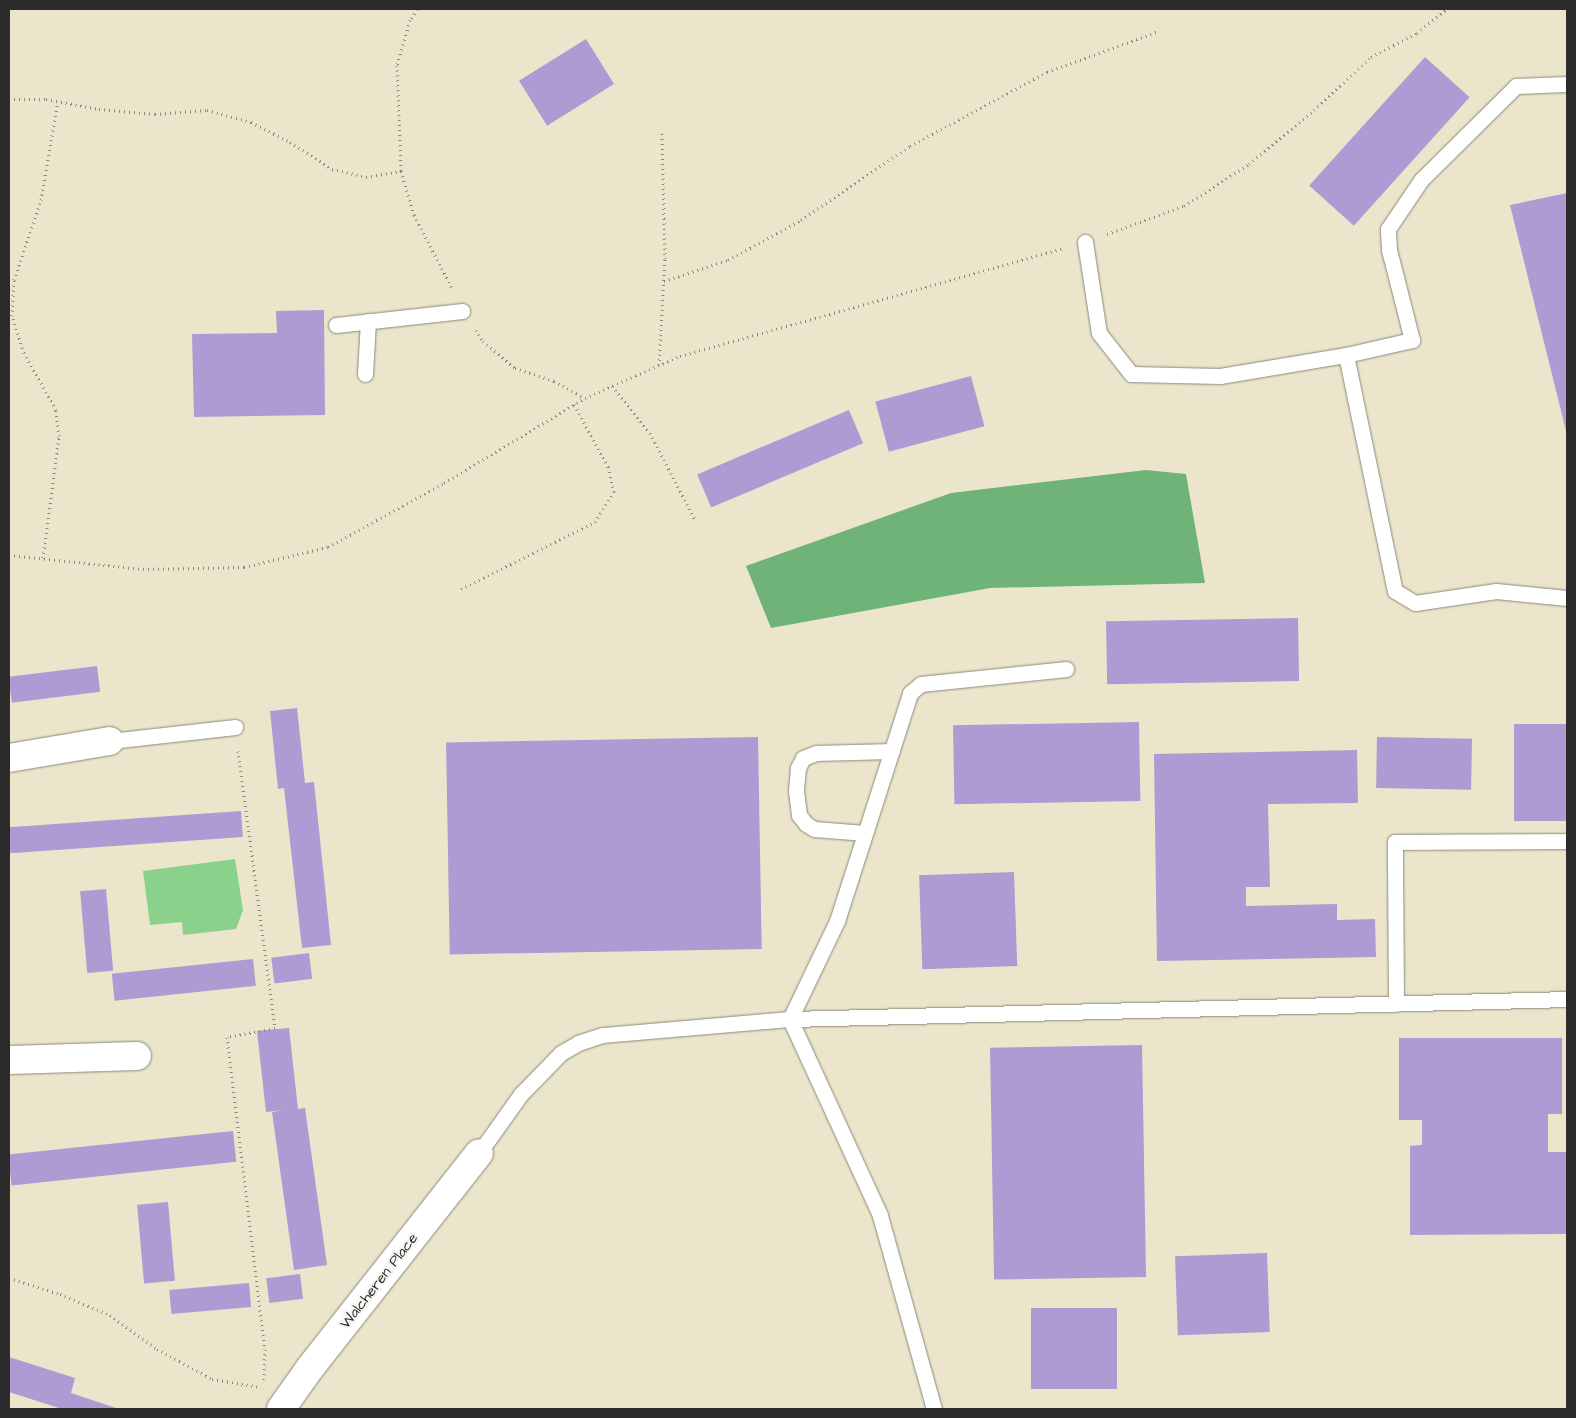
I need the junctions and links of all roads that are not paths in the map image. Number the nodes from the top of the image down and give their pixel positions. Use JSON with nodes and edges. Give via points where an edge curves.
{"nodes":[{"id":1,"x":1567,"y":84,"type":"edge"},
{"id":2,"x":1085,"y":242,"type":"road end"},
{"id":3,"x":462,"y":311,"type":"dead end"},
{"id":4,"x":368,"y":321,"type":"junction"},
{"id":5,"x":336,"y":325,"type":"dead end"},
{"id":6,"x":1346,"y":355,"type":"junction"},
{"id":7,"x":365,"y":374,"type":"dead end"},
{"id":8,"x":1567,"y":598,"type":"edge"},
{"id":9,"x":1066,"y":668,"type":"dead end"},
{"id":10,"x":235,"y":727,"type":"road end"},
{"id":11,"x":110,"y":741,"type":"joint"},
{"id":12,"x":892,"y":751,"type":"junction"},
{"id":13,"x":9,"y":758,"type":"edge"},
{"id":14,"x":865,"y":834,"type":"junction"},
{"id":15,"x":1567,"y":841,"type":"edge"},
{"id":16,"x":1567,"y":999,"type":"edge"},
{"id":17,"x":1396,"y":1004,"type":"junction"},
{"id":18,"x":790,"y":1019,"type":"junction"},
{"id":19,"x":137,"y":1056,"type":"dead end"},
{"id":20,"x":9,"y":1060,"type":"edge"},
{"id":21,"x":479,"y":1154,"type":"joint"},
{"id":22,"x":281,"y":1409,"type":"edge"},
{"id":23,"x":934,"y":1409,"type":"edge"}],
"edges":[{"from":1,"to":6,"type":"lane","via":[[1516,86],[1421,180],[1388,229],[1389,250],[1412,340]]},
{"from":2,"to":6,"type":"lane","via":[[1099,333],[1131,374],[1220,376]]},
{"from":3,"to":4,"type":"lane"},
{"from":4,"to":5,"type":"lane"},
{"from":4,"to":7,"type":"lane"},
{"from":6,"to":8,"type":"lane","via":[[1395,591],[1415,603],[1496,591]]},
{"from":9,"to":12,"type":"lane","via":[[921,684],[910,693]]},
{"from":10,"to":11,"type":"lane"},
{"from":11,"to":13,"type":"street"},
{"from":12,"to":14,"type":"lane"},
{"from":12,"to":14,"type":"lane","via":[[816,753],[803,758],[798,768],[799,815],[806,824],[814,829]]},
{"from":14,"to":18,"type":"lane","via":[[837,922]]},
{"from":15,"to":17,"type":"lane","via":[[1395,842]]},
{"from":16,"to":17,"type":"lane"},
{"from":17,"to":18,"type":"lane"},
{"from":18,"to":21,"type":"lane","via":[[603,1035],[578,1043],[561,1053],[521,1094]]},
{"from":18,"to":23,"type":"lane","via":[[880,1214]]},
{"from":19,"to":20,"type":"street"},
{"from":21,"to":22,"type":"street","name":"Walcheren Place"}]}
